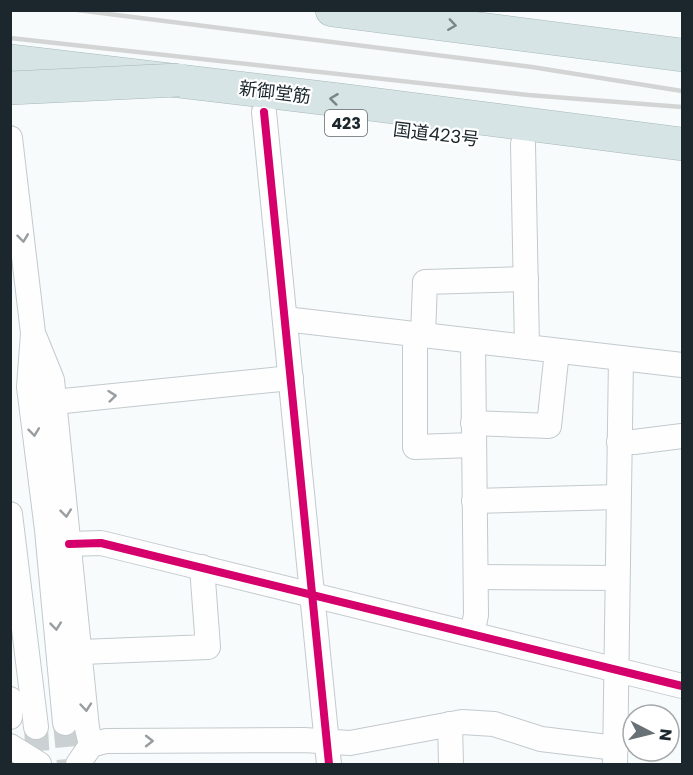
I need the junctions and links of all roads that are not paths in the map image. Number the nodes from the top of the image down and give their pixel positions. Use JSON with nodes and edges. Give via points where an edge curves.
{"nodes":[{"id":1,"x":332,"y":10,"type":"edge"},
{"id":2,"x":495,"y":10,"type":"edge"},
{"id":3,"x":682,"y":33,"type":"edge"},
{"id":4,"x":673,"y":56,"type":"edge"},
{"id":5,"x":10,"y":60,"type":"edge"},
{"id":6,"x":179,"y":80,"type":"junction"},
{"id":7,"x":10,"y":82,"type":"edge"},
{"id":8,"x":10,"y":88,"type":"edge"},
{"id":9,"x":264,"y":112,"type":"junction"},
{"id":10,"x":682,"y":135,"type":"edge"},
{"id":11,"x":622,"y":136,"type":"junction"},
{"id":12,"x":10,"y":138,"type":"edge"},
{"id":13,"x":523,"y":144,"type":"junction"},
{"id":14,"x":682,"y":144,"type":"edge"},
{"id":15,"x":682,"y":163,"type":"edge"},
{"id":16,"x":526,"y":279,"type":"junction"},
{"id":17,"x":285,"y":320,"type":"junction"},
{"id":18,"x":33,"y":333,"type":"junction"},
{"id":19,"x":419,"y":336,"type":"junction"},
{"id":20,"x":473,"y":342,"type":"junction"},
{"id":21,"x":527,"y":347,"type":"junction"},
{"id":22,"x":557,"y":351,"type":"junction"},
{"id":23,"x":621,"y":358,"type":"junction"},
{"id":24,"x":682,"y":365,"type":"edge"},
{"id":25,"x":291,"y":378,"type":"junction"},
{"id":26,"x":54,"y":402,"type":"junction"},
{"id":27,"x":473,"y":434,"type":"junction"},
{"id":28,"x":682,"y":436,"type":"edge"},
{"id":29,"x":619,"y":442,"type":"junction"},
{"id":30,"x":618,"y":497,"type":"junction"},
{"id":31,"x":474,"y":501,"type":"junction"},
{"id":32,"x":10,"y":514,"type":"edge"},
{"id":33,"x":69,"y":544,"type":"junction"},
{"id":34,"x":202,"y":567,"type":"junction"},
{"id":35,"x":476,"y":578,"type":"junction"},
{"id":36,"x":617,"y":578,"type":"junction"},
{"id":37,"x":312,"y":594,"type":"junction"},
{"id":38,"x":472,"y":634,"type":"junction"},
{"id":39,"x":81,"y":652,"type":"junction"},
{"id":40,"x":617,"y":670,"type":"junction"},
{"id":41,"x":682,"y":686,"type":"edge"},
{"id":42,"x":10,"y":699,"type":"edge"},
{"id":43,"x":10,"y":717,"type":"tunnel mouth"},
{"id":44,"x":65,"y":723,"type":"tunnel mouth"},
{"id":45,"x":450,"y":724,"type":"junction"},
{"id":46,"x":36,"y":727,"type":"tunnel mouth"},
{"id":47,"x":10,"y":746,"type":"edge"},
{"id":48,"x":328,"y":753,"type":"edge"},
{"id":49,"x":85,"y":755,"type":"edge"},
{"id":50,"x":615,"y":756,"type":"edge"},
{"id":51,"x":39,"y":765,"type":"edge"},
{"id":52,"x":451,"y":765,"type":"edge"}],
"edges":[{"from":1,"to":4,"type":"highway","one_way":true},
{"from":2,"to":3,"type":"highway"},
{"from":5,"to":6,"type":"highway","name":"新御堂筋","number":"423","bridge":true},
{"from":6,"to":8,"type":"highway","bridge":true},
{"from":11,"to":6,"type":"highway","name":"新御堂筋","number":"423","one_way":true},
{"from":7,"to":9,"type":"highway","name":"国道423号","number":"423"},
{"from":9,"to":13,"type":"highway","name":"国道423号","number":"423"},
{"from":9,"to":17,"type":"street"},
{"from":10,"to":11,"type":"highway"},
{"from":11,"to":14,"type":"highway","name":"新御堂筋","number":"423"},
{"from":12,"to":18,"type":"street","one_way":true},
{"from":13,"to":15,"type":"highway","name":"国道423号","number":"423"},
{"from":13,"to":16,"type":"street"},
{"from":16,"to":19,"type":"street","via":[[424,282]]},
{"from":16,"to":21,"type":"street"},
{"from":17,"to":19,"type":"street"},
{"from":17,"to":25,"type":"street"},
{"from":18,"to":26,"type":"street","via":[[52,380]]},
{"from":18,"to":44,"type":"street","one_way":true,"via":[[29,387]]},
{"from":19,"to":20,"type":"street"},
{"from":19,"to":27,"type":"street","via":[[415,447]]},
{"from":20,"to":21,"type":"street"},
{"from":20,"to":27,"type":"street"},
{"from":21,"to":22,"type":"street"},
{"from":22,"to":23,"type":"street"},
{"from":22,"to":27,"type":"street","via":[[549,426]]},
{"from":23,"to":24,"type":"street"},
{"from":23,"to":29,"type":"street"},
{"from":26,"to":25,"type":"street","one_way":true},
{"from":25,"to":37,"type":"street"},
{"from":26,"to":33,"type":"street","one_way":true},
{"from":27,"to":31,"type":"street"},
{"from":28,"to":29,"type":"street"},
{"from":29,"to":30,"type":"street"},
{"from":30,"to":31,"type":"street"},
{"from":30,"to":36,"type":"street"},
{"from":31,"to":35,"type":"street"},
{"from":32,"to":46,"type":"street"},
{"from":33,"to":34,"type":"street","via":[[101,543]]},
{"from":33,"to":39,"type":"street"},
{"from":34,"to":37,"type":"street"},
{"from":34,"to":39,"type":"street","via":[[208,647]]},
{"from":35,"to":36,"type":"street"},
{"from":35,"to":38,"type":"street"},
{"from":36,"to":40,"type":"street"},
{"from":37,"to":38,"type":"street"},
{"from":37,"to":48,"type":"street"},
{"from":38,"to":40,"type":"street"},
{"from":39,"to":49,"type":"street","one_way":true,"via":[[87,729]]},
{"from":40,"to":41,"type":"street"},
{"from":40,"to":50,"type":"street"},
{"from":42,"to":43,"type":"street"},
{"from":45,"to":48,"type":"street","via":[[350,743]]},
{"from":45,"to":50,"type":"street","via":[[494,724],[541,740]]},
{"from":45,"to":52,"type":"street"},
{"from":47,"to":51,"type":"street"},
{"from":49,"to":48,"type":"street","one_way":true,"via":[[106,741],[304,740]]}]}
